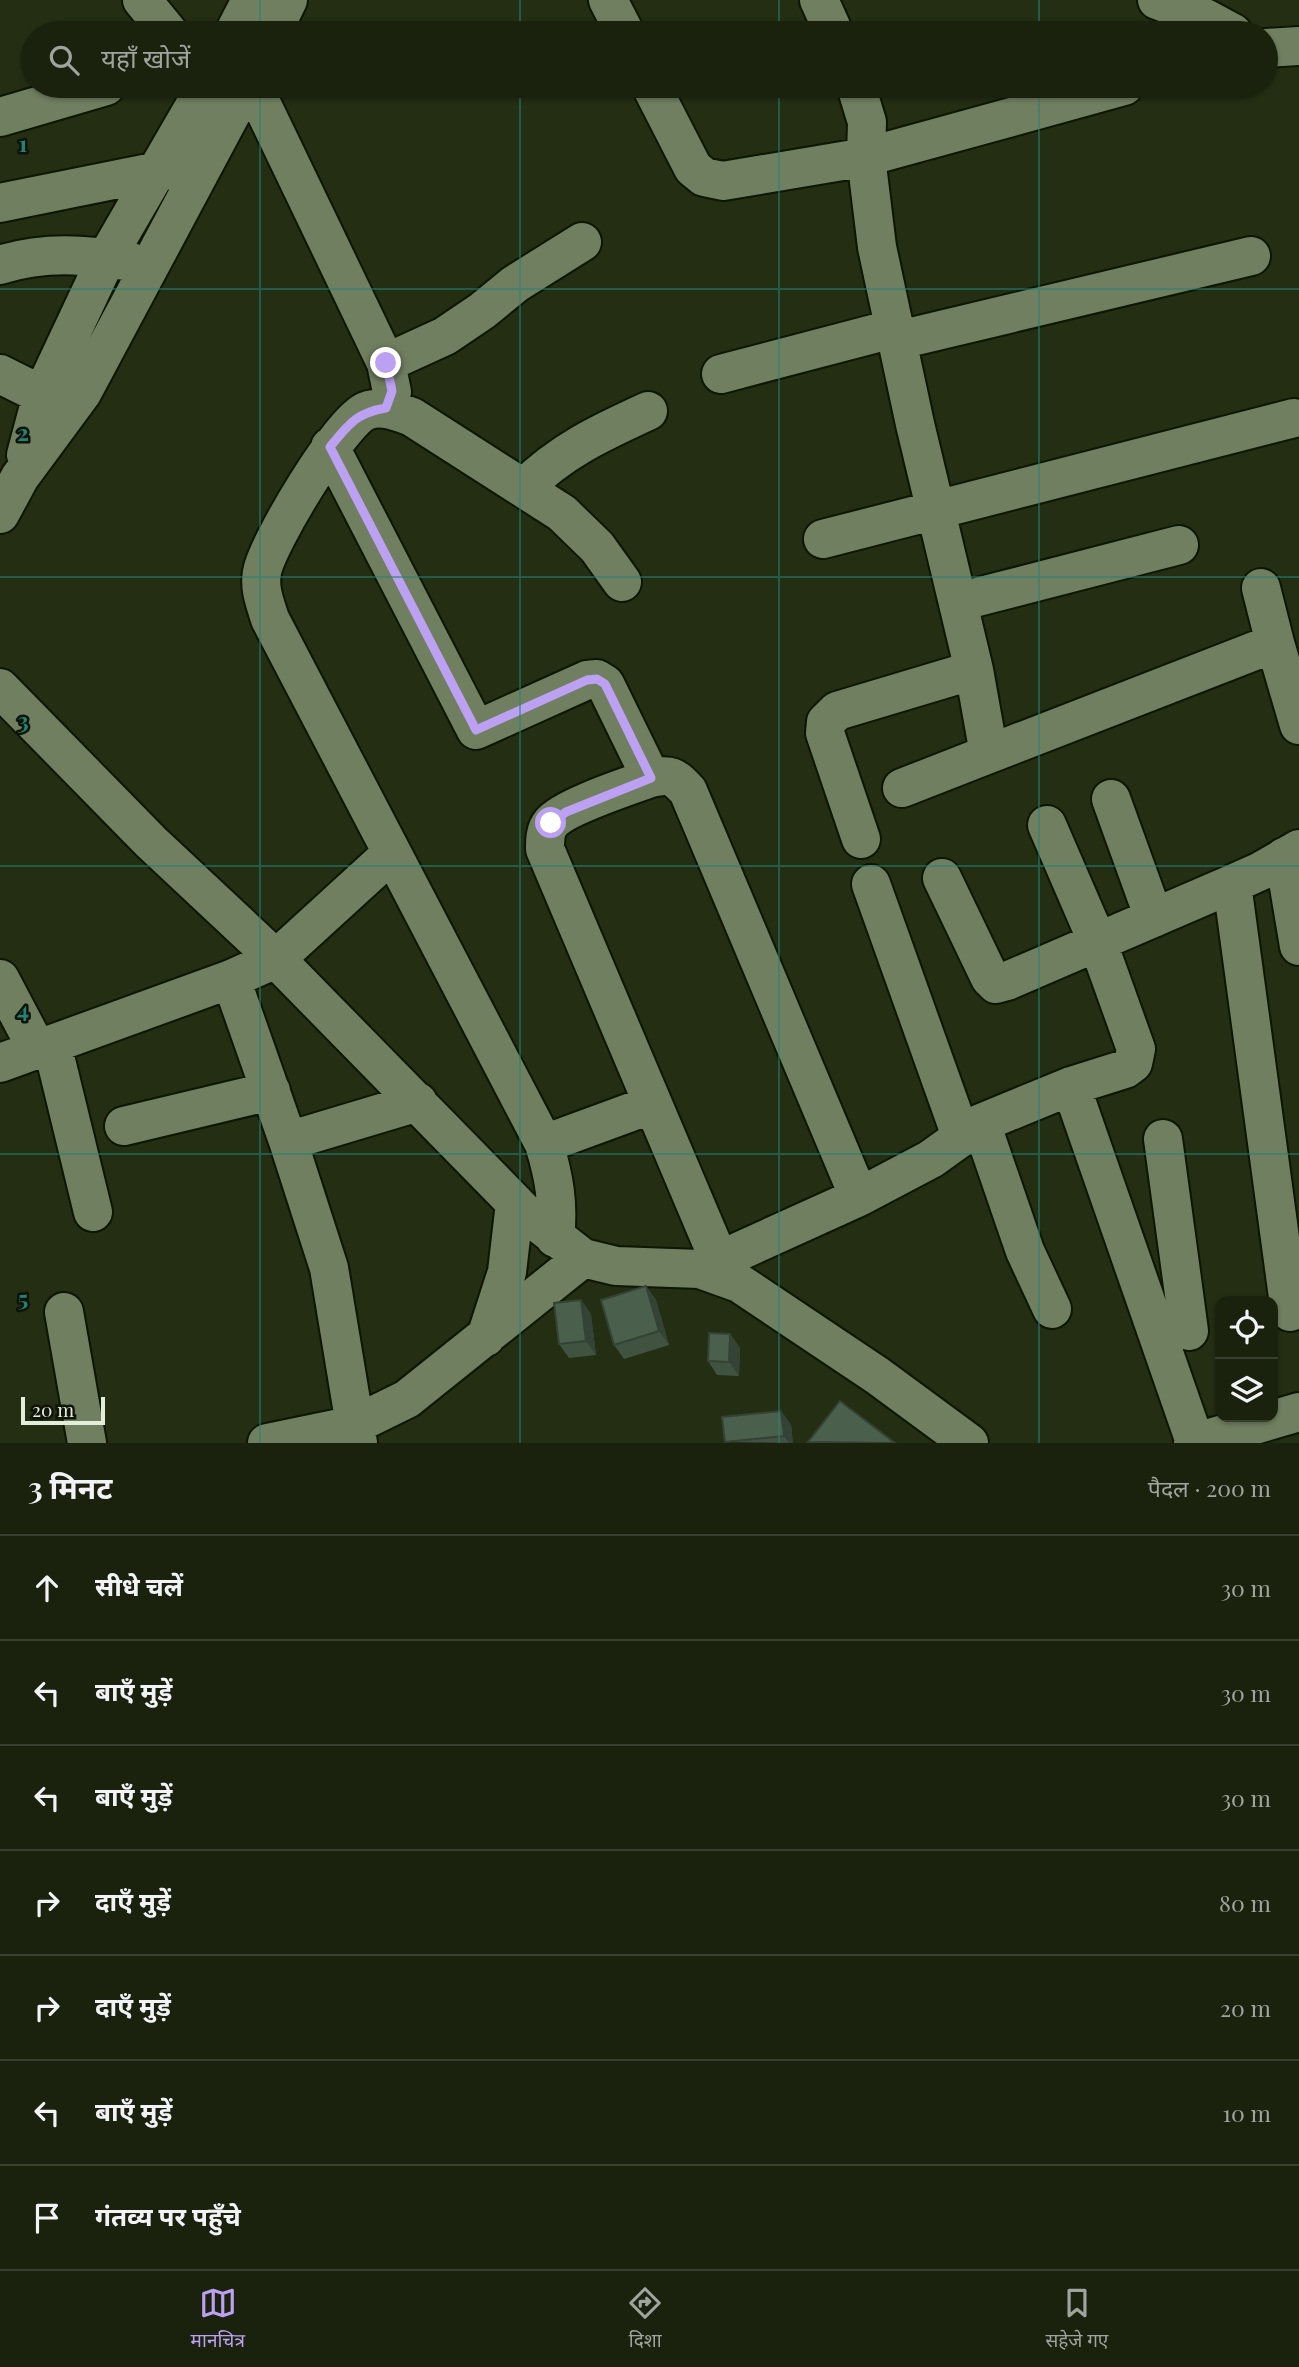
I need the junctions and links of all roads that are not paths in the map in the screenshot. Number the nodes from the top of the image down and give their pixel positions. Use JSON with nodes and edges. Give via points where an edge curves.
{"nodes":[{"id":1,"x":142,"y":0,"type":"edge"},
{"id":2,"x":251,"y":0,"type":"edge"},
{"id":3,"x":288,"y":0,"type":"edge"},
{"id":4,"x":608,"y":0,"type":"edge"},
{"id":5,"x":819,"y":0,"type":"edge"},
{"id":6,"x":1157,"y":0,"type":"edge"},
{"id":7,"x":159,"y":21,"type":"edge"},
{"id":8,"x":240,"y":21,"type":"edge"},
{"id":9,"x":278,"y":21,"type":"edge"},
{"id":10,"x":619,"y":21,"type":"edge"},
{"id":11,"x":829,"y":21,"type":"edge"},
{"id":12,"x":1211,"y":21,"type":"edge"},
{"id":13,"x":1299,"y":46,"type":"edge"},
{"id":14,"x":1278,"y":47,"type":"edge"},
{"id":15,"x":65,"y":98,"type":"edge"},
{"id":16,"x":199,"y":98,"type":"edge"},
{"id":17,"x":240,"y":98,"type":"edge"},
{"id":18,"x":259,"y":98,"type":"edge"},
{"id":19,"x":657,"y":98,"type":"edge"},
{"id":20,"x":860,"y":98,"type":"edge"},
{"id":21,"x":1080,"y":98,"type":"edge"},
{"id":22,"x":0,"y":117,"type":"edge"},
{"id":23,"x":866,"y":157,"type":"junction"},
{"id":24,"x":203,"y":168,"type":"junction"},
{"id":25,"x":158,"y":171,"type":"junction"},
{"id":26,"x":0,"y":203,"type":"edge"},
{"id":27,"x":582,"y":243,"type":"dead end"},
{"id":28,"x":1251,"y":256,"type":"dead end"},
{"id":29,"x":107,"y":257,"type":"junction"},
{"id":30,"x":0,"y":265,"type":"edge"},
{"id":31,"x":150,"y":266,"type":"junction"},
{"id":32,"x":897,"y":334,"type":"junction"},
{"id":33,"x":386,"y":363,"type":"junction"},
{"id":34,"x":0,"y":374,"type":"edge"},
{"id":35,"x":721,"y":374,"type":"dead end"},
{"id":36,"x":42,"y":395,"type":"junction"},
{"id":37,"x":386,"y":408,"type":"junction"},
{"id":38,"x":648,"y":411,"type":"dead end"},
{"id":39,"x":1294,"y":418,"type":"dead end"},
{"id":40,"x":330,"y":447,"type":"junction"},
{"id":41,"x":20,"y":477,"type":"junction"},
{"id":42,"x":524,"y":488,"type":"junction"},
{"id":43,"x":936,"y":510,"type":"junction"},
{"id":44,"x":0,"y":514,"type":"edge"},
{"id":45,"x":823,"y":539,"type":"dead end"},
{"id":46,"x":1179,"y":545,"type":"dead end"},
{"id":47,"x":622,"y":582,"type":"dead end"},
{"id":48,"x":1261,"y":588,"type":"dead end"},
{"id":49,"x":957,"y":603,"type":"junction"},
{"id":50,"x":1275,"y":643,"type":"junction"},
{"id":51,"x":974,"y":670,"type":"junction"},
{"id":52,"x":0,"y":688,"type":"edge"},
{"id":53,"x":1299,"y":725,"type":"edge"},
{"id":54,"x":989,"y":754,"type":"junction"},
{"id":55,"x":651,"y":778,"type":"junction"},
{"id":56,"x":902,"y":788,"type":"dead end"},
{"id":57,"x":1111,"y":799,"type":"dead end"},
{"id":58,"x":1047,"y":825,"type":"dead end"},
{"id":59,"x":861,"y":839,"type":"dead end"},
{"id":60,"x":392,"y":853,"type":"junction"},
{"id":61,"x":1291,"y":853,"type":"edge"},
{"id":62,"x":942,"y":878,"type":"dead end"},
{"id":63,"x":871,"y":884,"type":"dead end"},
{"id":64,"x":1232,"y":884,"type":"junction"},
{"id":65,"x":1154,"y":918,"type":"junction"},
{"id":66,"x":1098,"y":943,"type":"junction"},
{"id":67,"x":1299,"y":946,"type":"edge"},
{"id":68,"x":276,"y":959,"type":"junction"},
{"id":69,"x":0,"y":979,"type":"edge"},
{"id":70,"x":231,"y":979,"type":"junction"},
{"id":71,"x":45,"y":1046,"type":"junction"},
{"id":72,"x":0,"y":1063,"type":"edge"},
{"id":73,"x":1071,"y":1086,"type":"junction"},
{"id":74,"x":271,"y":1091,"type":"junction"},
{"id":75,"x":418,"y":1102,"type":"junction"},
{"id":76,"x":653,"y":1104,"type":"junction"},
{"id":77,"x":124,"y":1126,"type":"dead end"},
{"id":78,"x":971,"y":1130,"type":"junction"},
{"id":79,"x":1163,"y":1139,"type":"dead end"},
{"id":80,"x":288,"y":1141,"type":"junction"},
{"id":81,"x":544,"y":1144,"type":"junction"},
{"id":82,"x":859,"y":1197,"type":"junction"},
{"id":83,"x":515,"y":1203,"type":"junction"},
{"id":84,"x":93,"y":1212,"type":"dead end"},
{"id":85,"x":569,"y":1248,"type":"junction"},
{"id":86,"x":710,"y":1265,"type":"junction"},
{"id":87,"x":1052,"y":1309,"type":"dead end"},
{"id":88,"x":64,"y":1312,"type":"dead end"},
{"id":89,"x":1287,"y":1312,"type":"edge"},
{"id":90,"x":1189,"y":1331,"type":"edge"},
{"id":91,"x":485,"y":1339,"type":"junction"},
{"id":92,"x":1299,"y":1412,"type":"edge"},
{"id":93,"x":356,"y":1434,"type":"edge"},
{"id":94,"x":87,"y":1443,"type":"edge"},
{"id":95,"x":267,"y":1443,"type":"edge"},
{"id":96,"x":969,"y":1443,"type":"edge"},
{"id":97,"x":1194,"y":1443,"type":"edge"}],
"edges":[{"from":1,"to":7,"type":"street"},
{"from":2,"to":8,"type":"street"},
{"from":3,"to":9,"type":"street"},
{"from":4,"to":10,"type":"street"},
{"from":5,"to":11,"type":"street"},
{"from":6,"to":12,"type":"street"},
{"from":13,"to":14,"type":"street"},
{"from":15,"to":22,"type":"street"},
{"from":16,"to":25,"type":"street"},
{"from":17,"to":24,"type":"street"},
{"from":18,"to":33,"type":"street"},
{"from":19,"to":23,"type":"street","via":[[693,168],[704,177],[723,181]]},
{"from":20,"to":23,"type":"street","via":[[867,122]]},
{"from":21,"to":23,"type":"street"},
{"from":23,"to":32,"type":"street","via":[[877,247]]},
{"from":24,"to":25,"type":"street"},
{"from":24,"to":31,"type":"street"},
{"from":25,"to":26,"type":"street"},
{"from":25,"to":29,"type":"street"},
{"from":27,"to":33,"type":"street","via":[[444,336]]},
{"from":28,"to":32,"type":"street"},
{"from":29,"to":30,"type":"street","via":[[58,254]]},
{"from":29,"to":31,"type":"street"},
{"from":29,"to":36,"type":"street"},
{"from":31,"to":41,"type":"street","via":[[82,393]]},
{"from":32,"to":35,"type":"street"},
{"from":32,"to":43,"type":"street"},
{"from":33,"to":37,"type":"street","via":[[392,391]]},
{"from":34,"to":36,"type":"street"},
{"from":36,"to":41,"type":"street"},
{"from":37,"to":40,"type":"street","via":[[366,411],[350,422]]},
{"from":37,"to":42,"type":"street","via":[[412,417]]},
{"from":38,"to":42,"type":"street","via":[[576,446]]},
{"from":39,"to":43,"type":"street"},
{"from":40,"to":55,"type":"street","via":[[476,730],[597,679],[605,684]]},
{"from":40,"to":60,"type":"street","via":[[271,547],[261,588],[270,619]]},
{"from":41,"to":44,"type":"street"},
{"from":42,"to":47,"type":"street","via":[[582,531]]},
{"from":43,"to":45,"type":"street"},
{"from":43,"to":49,"type":"street"},
{"from":46,"to":49,"type":"street"},
{"from":48,"to":50,"type":"street"},
{"from":49,"to":51,"type":"street"},
{"from":50,"to":53,"type":"street"},
{"from":50,"to":54,"type":"street"},
{"from":51,"to":54,"type":"street"},
{"from":51,"to":59,"type":"street","via":[[837,711],[826,722],[825,733]]},
{"from":52,"to":68,"type":"street","via":[[151,842]]},
{"from":54,"to":56,"type":"street"},
{"from":55,"to":76,"type":"street","via":[[566,812],[551,823],[545,849]]},
{"from":55,"to":82,"type":"street","via":[[676,778],[688,791]]},
{"from":57,"to":65,"type":"street"},
{"from":58,"to":66,"type":"street"},
{"from":60,"to":68,"type":"street"},
{"from":60,"to":81,"type":"street"},
{"from":61,"to":64,"type":"street"},
{"from":61,"to":67,"type":"street"},
{"from":62,"to":66,"type":"street","via":[[996,984]]},
{"from":63,"to":78,"type":"street"},
{"from":64,"to":65,"type":"street"},
{"from":64,"to":89,"type":"street"},
{"from":65,"to":66,"type":"street"},
{"from":66,"to":73,"type":"street","via":[[1136,1049],[1133,1063],[1125,1069]]},
{"from":68,"to":70,"type":"street"},
{"from":68,"to":75,"type":"street"},
{"from":69,"to":71,"type":"street"},
{"from":70,"to":71,"type":"street"},
{"from":70,"to":74,"type":"street"},
{"from":71,"to":72,"type":"street"},
{"from":71,"to":84,"type":"street"},
{"from":73,"to":78,"type":"street"},
{"from":73,"to":90,"type":"street"},
{"from":74,"to":77,"type":"street"},
{"from":74,"to":80,"type":"street"},
{"from":75,"to":80,"type":"street"},
{"from":75,"to":83,"type":"street"},
{"from":76,"to":81,"type":"street"},
{"from":76,"to":86,"type":"street"},
{"from":78,"to":82,"type":"street","via":[[930,1159]]},
{"from":78,"to":87,"type":"street"},
{"from":79,"to":90,"type":"street"},
{"from":80,"to":93,"type":"street","via":[[328,1268]]},
{"from":81,"to":85,"type":"street"},
{"from":82,"to":86,"type":"street"},
{"from":83,"to":85,"type":"street"},
{"from":83,"to":91,"type":"street","via":[[507,1272]]},
{"from":85,"to":86,"type":"street","via":[[616,1266]]},
{"from":85,"to":91,"type":"street"},
{"from":86,"to":96,"type":"street","via":[[878,1376]]},
{"from":88,"to":94,"type":"street"},
{"from":90,"to":97,"type":"street"},
{"from":91,"to":93,"type":"street"},
{"from":92,"to":97,"type":"street"},
{"from":93,"to":95,"type":"street"}]}
